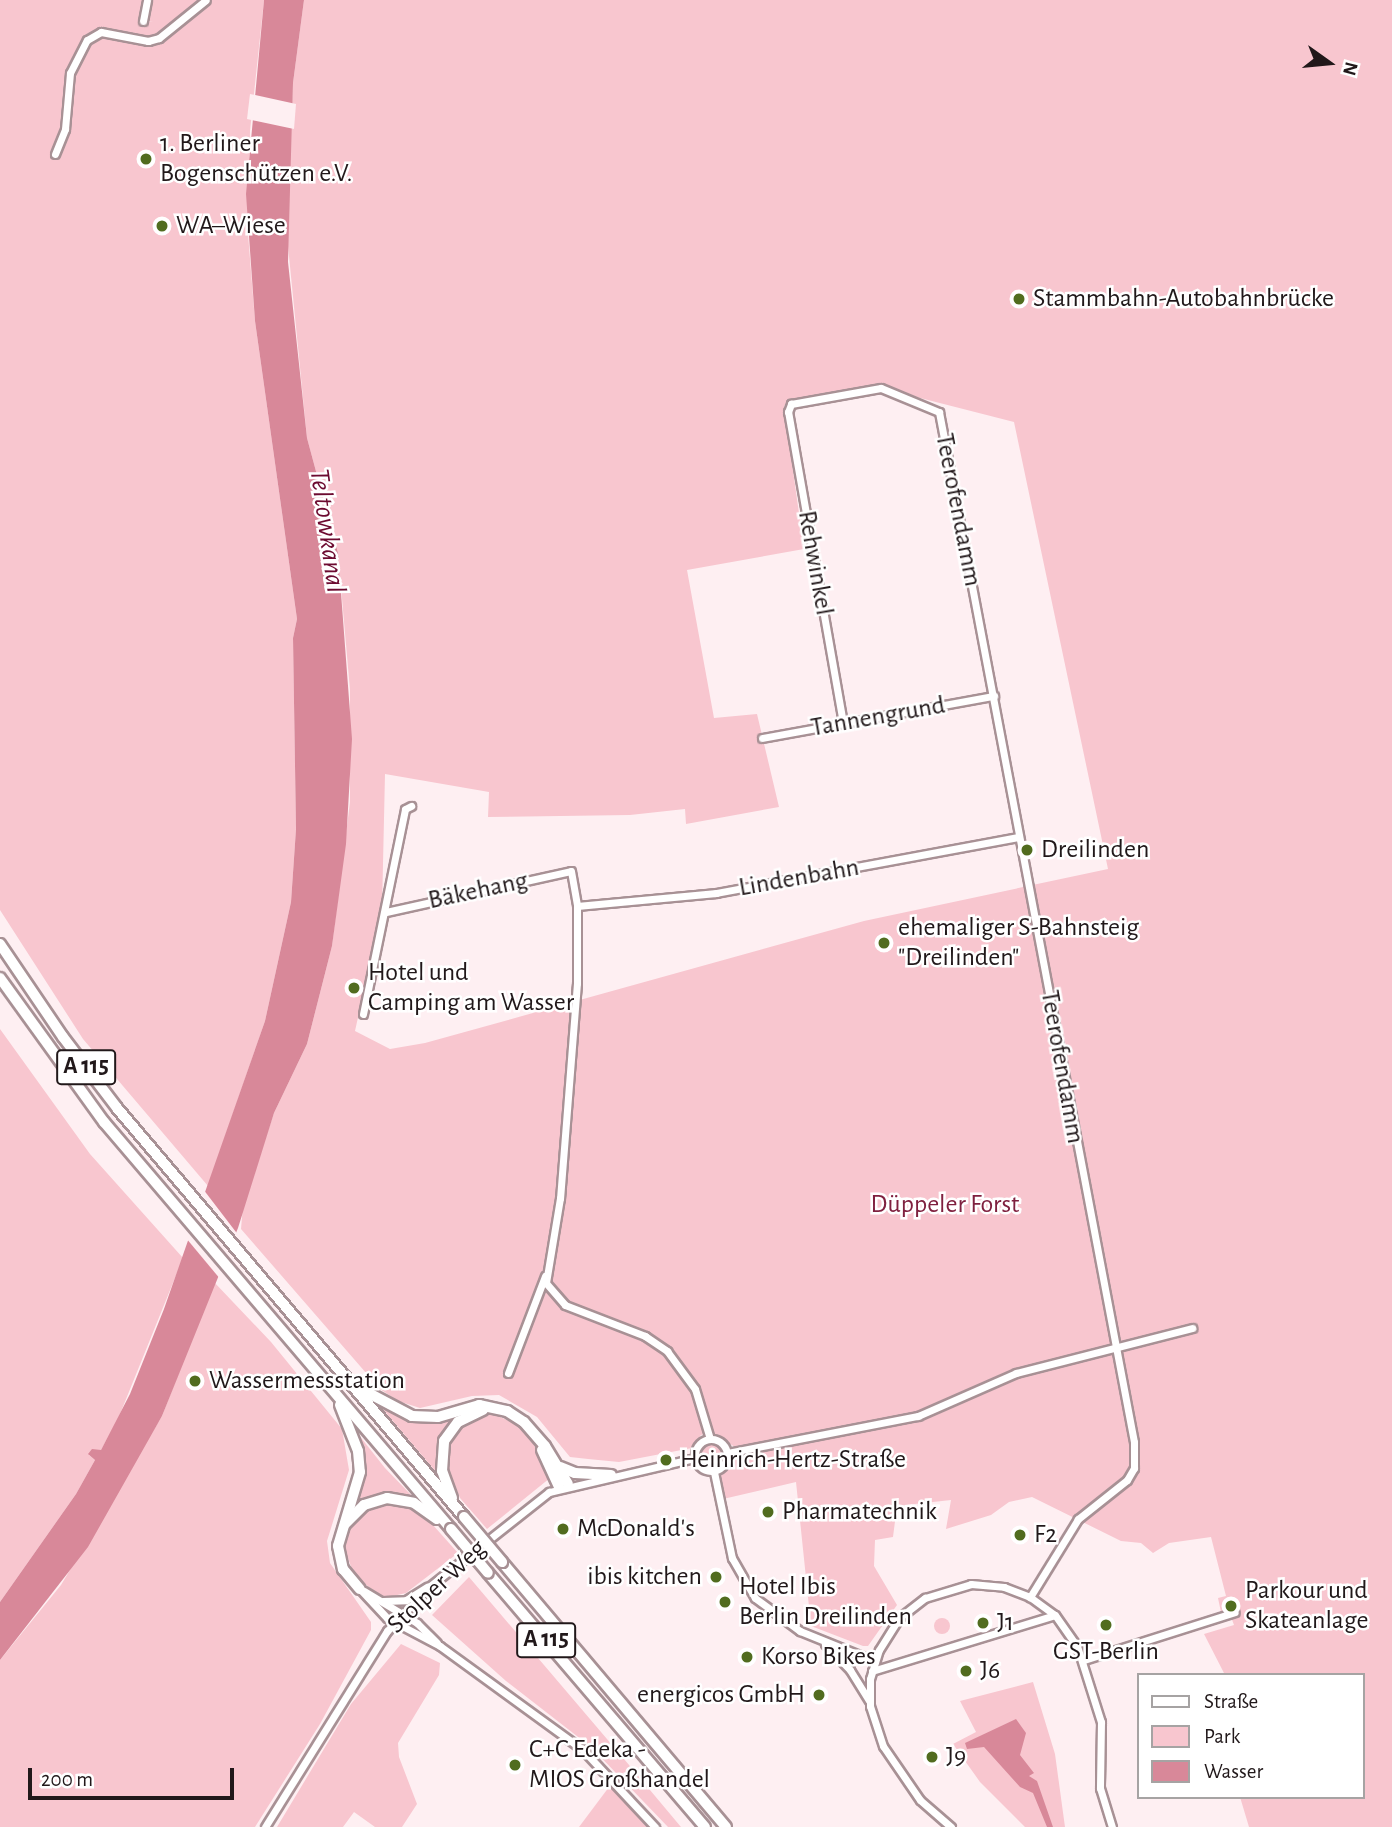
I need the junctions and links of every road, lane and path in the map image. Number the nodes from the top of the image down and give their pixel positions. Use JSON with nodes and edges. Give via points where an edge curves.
{"nodes":[{"id":1,"x":147,"y":0,"type":"edge"},
{"id":2,"x":206,"y":0,"type":"edge"},
{"id":3,"x":143,"y":21,"type":"dead end"},
{"id":4,"x":55,"y":154,"type":"dead end"},
{"id":5,"x":940,"y":418,"type":"joint"},
{"id":6,"x":994,"y":696,"type":"junction"},
{"id":7,"x":844,"y":723,"type":"junction"},
{"id":8,"x":762,"y":738,"type":"dead end"},
{"id":9,"x":411,"y":806,"type":"dead end"},
{"id":10,"x":1019,"y":837,"type":"junction"},
{"id":11,"x":577,"y":906,"type":"junction"},
{"id":12,"x":386,"y":912,"type":"junction"},
{"id":13,"x":0,"y":944,"type":"edge"},
{"id":14,"x":0,"y":978,"type":"edge"},
{"id":15,"x":363,"y":1014,"type":"dead end"},
{"id":16,"x":546,"y":1275,"type":"junction"},
{"id":17,"x":1192,"y":1328,"type":"dead end"},
{"id":18,"x":1113,"y":1346,"type":"junction"},
{"id":19,"x":508,"y":1373,"type":"dead end"},
{"id":20,"x":349,"y":1382,"type":"junction"},
{"id":21,"x":336,"y":1395,"type":"junction"},
{"id":22,"x":497,"y":1407,"type":"junction"},
{"id":23,"x":536,"y":1436,"type":"junction"},
{"id":24,"x":710,"y":1439,"type":"junction"},
{"id":25,"x":727,"y":1453,"type":"junction"},
{"id":26,"x":695,"y":1458,"type":"junction"},
{"id":27,"x":560,"y":1467,"type":"junction"},
{"id":28,"x":714,"y":1472,"type":"junction"},
{"id":29,"x":611,"y":1475,"type":"junction"},
{"id":30,"x":563,"y":1486,"type":"junction"},
{"id":31,"x":461,"y":1514,"type":"junction"},
{"id":32,"x":451,"y":1529,"type":"junction"},
{"id":33,"x":339,"y":1533,"type":"junction"},
{"id":34,"x":430,"y":1586,"type":"junction"},
{"id":35,"x":360,"y":1589,"type":"junction"},
{"id":36,"x":1030,"y":1597,"type":"junction"},
{"id":37,"x":379,"y":1600,"type":"junction"},
{"id":38,"x":1235,"y":1612,"type":"dead end"},
{"id":39,"x":402,"y":1614,"type":"junction"},
{"id":40,"x":1055,"y":1615,"type":"junction"},
{"id":41,"x":394,"y":1623,"type":"junction"},
{"id":42,"x":821,"y":1641,"type":"junction"},
{"id":43,"x":440,"y":1646,"type":"junction"},
{"id":44,"x":1084,"y":1660,"type":"junction"},
{"id":45,"x":874,"y":1661,"type":"junction"},
{"id":46,"x":872,"y":1671,"type":"junction"},
{"id":47,"x":870,"y":1702,"type":"junction"},
{"id":48,"x":265,"y":1827,"type":"edge"},
{"id":49,"x":655,"y":1827,"type":"edge"},
{"id":50,"x":705,"y":1827,"type":"edge"},
{"id":51,"x":726,"y":1827,"type":"edge"},
{"id":52,"x":951,"y":1827,"type":"edge"},
{"id":53,"x":1112,"y":1827,"type":"edge"}],
"edges":[{"from":1,"to":3,"type":"street"},
{"from":2,"to":4,"type":"street","via":[[159,38],[148,41],[101,32],[88,40],[70,73],[65,129]]},
{"from":5,"to":6,"type":"street","name":"Teerofendamm"},
{"from":5,"to":7,"type":"street","name":"Rehwinkel","via":[[937,408],[881,388],[791,404],[788,412]]},
{"from":6,"to":7,"type":"street","name":"Tannengrund"},
{"from":6,"to":10,"type":"street","name":"Teerofendamm"},
{"from":7,"to":8,"type":"street","name":"Tannengrund"},
{"from":9,"to":12,"type":"street","name":"Bäkehang","via":[[405,809]]},
{"from":10,"to":11,"type":"street","name":"Lindenbahn","via":[[716,893]]},
{"from":10,"to":18,"type":"street","name":"Teerofendamm"},
{"from":11,"to":12,"type":"street","name":"Bäkehang","via":[[571,871]]},
{"from":11,"to":16,"type":"street","via":[[560,1198]]},
{"from":12,"to":15,"type":"street","name":"Bäkehang"},
{"from":13,"to":20,"type":"highway","number":"A 115","via":[[63,1037],[180,1184]]},
{"from":14,"to":21,"type":"highway","number":"A 115","via":[[78,1090]]},
{"from":16,"to":19,"type":"street"},
{"from":16,"to":24,"type":"street","via":[[550,1290],[565,1305],[645,1336],[667,1352],[695,1390]]},
{"from":17,"to":18,"type":"street"},
{"from":18,"to":25,"type":"street","via":[[1016,1374],[918,1416]]},
{"from":18,"to":36,"type":"street","name":"Teerofendamm","via":[[1134,1442],[1134,1468],[1123,1486],[1078,1519]]},
{"from":20,"to":22,"type":"highway","via":[[412,1416],[438,1417],[479,1405]]},
{"from":20,"to":31,"type":"highway","number":"A 115"},
{"from":21,"to":32,"type":"highway","number":"A 115"},
{"from":21,"to":33,"type":"highway","via":[[356,1442],[360,1472]]},
{"from":22,"to":23,"type":"highway","via":[[524,1422]]},
{"from":22,"to":31,"type":"highway","via":[[468,1415],[444,1441],[442,1471]]},
{"from":23,"to":27,"type":"highway"},
{"from":23,"to":30,"type":"highway"},
{"from":24,"to":25,"type":"street","via":[[723,1444]]},
{"from":24,"to":26,"type":"street","via":[[696,1448]]},
{"from":25,"to":28,"type":"street","via":[[722,1467]]},
{"from":26,"to":28,"type":"street","via":[[701,1469]]},
{"from":26,"to":29,"type":"street","name":"Stolper Weg"},
{"from":27,"to":29,"type":"highway","via":[[575,1473]]},
{"from":27,"to":30,"type":"highway"},
{"from":28,"to":42,"type":"street","via":[[728,1545],[741,1578],[765,1609]]},
{"from":29,"to":30,"type":"street","name":"Stolper Weg"},
{"from":30,"to":34,"type":"street","name":"Stolper Weg","via":[[516,1514]]},
{"from":31,"to":51,"type":"highway","number":"A 115","bridge":true},
{"from":32,"to":33,"type":"highway","via":[[414,1503],[387,1498],[364,1505]]},
{"from":32,"to":50,"type":"highway","number":"A 115","bridge":true},
{"from":33,"to":35,"type":"highway","via":[[343,1569]]},
{"from":34,"to":37,"type":"street","via":[[398,1602]]},
{"from":34,"to":39,"type":"street","name":"Stolper Weg"},
{"from":35,"to":37,"type":"street"},
{"from":35,"to":41,"type":"street"},
{"from":36,"to":40,"type":"street"},
{"from":36,"to":45,"type":"street","via":[[987,1584],[942,1590],[899,1618]]},
{"from":37,"to":39,"type":"street"},
{"from":38,"to":44,"type":"street"},
{"from":39,"to":41,"type":"street","name":"Stolper Weg"},
{"from":39,"to":43,"type":"street"},
{"from":40,"to":44,"type":"street"},
{"from":40,"to":46,"type":"street"},
{"from":41,"to":43,"type":"street"},
{"from":41,"to":48,"type":"street","name":"Stolper Weg"},
{"from":42,"to":45,"type":"street"},
{"from":42,"to":47,"type":"street","via":[[850,1670]]},
{"from":43,"to":49,"type":"street","via":[[582,1749]]},
{"from":44,"to":53,"type":"street","via":[[1101,1722],[1100,1788]]},
{"from":45,"to":46,"type":"street"},
{"from":46,"to":47,"type":"street"},
{"from":47,"to":52,"type":"street","via":[[878,1738],[888,1754],[920,1800]]}]}
